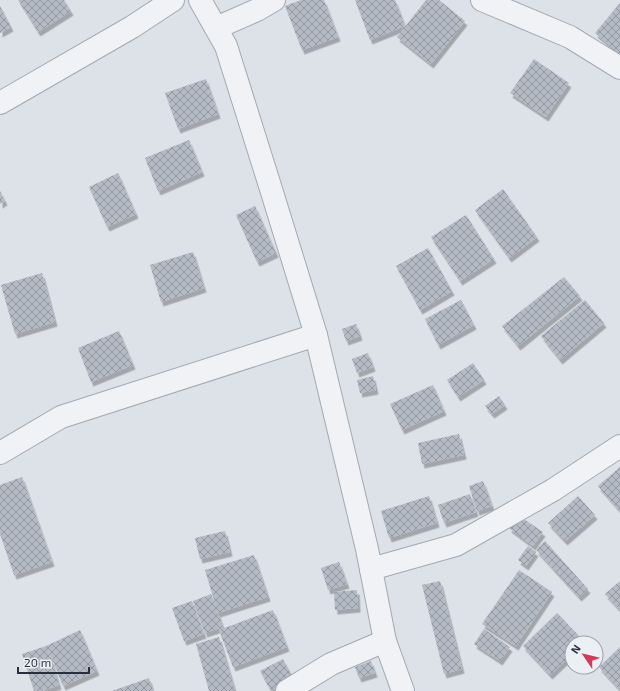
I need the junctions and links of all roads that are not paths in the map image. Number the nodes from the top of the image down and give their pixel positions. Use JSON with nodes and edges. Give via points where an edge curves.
{"nodes":[{"id":1,"x":173,"y":0,"type":"edge"},
{"id":2,"x":200,"y":0,"type":"edge"},
{"id":3,"x":274,"y":0,"type":"edge"},
{"id":4,"x":482,"y":0,"type":"edge"},
{"id":5,"x":216,"y":28,"type":"junction"},
{"id":6,"x":620,"y":68,"type":"edge"},
{"id":7,"x":0,"y":103,"type":"edge"},
{"id":8,"x":316,"y":335,"type":"junction"},
{"id":9,"x":620,"y":446,"type":"edge"},
{"id":10,"x":0,"y":453,"type":"edge"},
{"id":11,"x":372,"y":569,"type":"junction"},
{"id":12,"x":385,"y":641,"type":"junction"},
{"id":13,"x":286,"y":691,"type":"edge"},
{"id":14,"x":403,"y":691,"type":"edge"}],
"edges":[{"from":1,"to":7,"type":"street","via":[[132,27]]},
{"from":2,"to":5,"type":"street"},
{"from":3,"to":5,"type":"street"},
{"from":4,"to":6,"type":"street","via":[[570,37]]},
{"from":5,"to":8,"type":"street","via":[[226,46]]},
{"from":8,"to":10,"type":"street","via":[[61,417]]},
{"from":8,"to":11,"type":"street"},
{"from":9,"to":11,"type":"street","via":[[553,490],[456,545]]},
{"from":11,"to":12,"type":"street"},
{"from":12,"to":13,"type":"street","via":[[331,664]]},
{"from":12,"to":14,"type":"street"}]}
